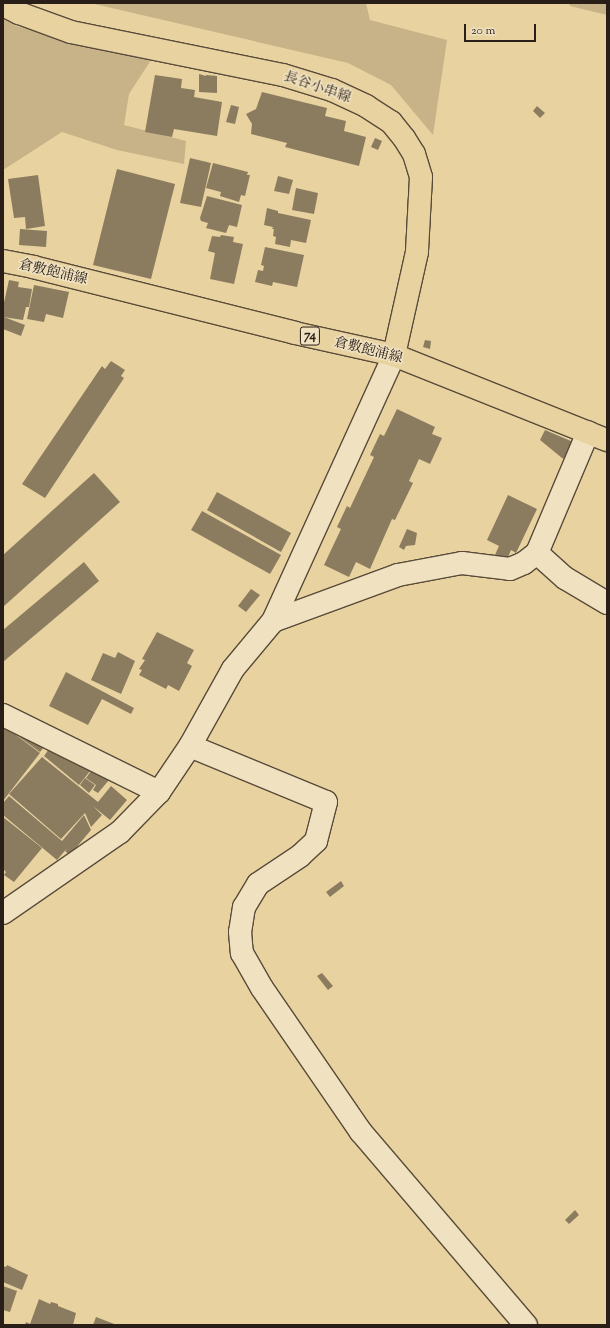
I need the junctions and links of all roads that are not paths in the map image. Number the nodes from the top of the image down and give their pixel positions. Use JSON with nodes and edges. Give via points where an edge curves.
{"nodes":[{"id":1,"x":3,"y":5,"type":"edge"},
{"id":2,"x":3,"y":261,"type":"edge"},
{"id":3,"x":394,"y":355,"type":"junction"},
{"id":4,"x":598,"y":436,"type":"edge"},
{"id":5,"x":537,"y":553,"type":"junction"},
{"id":6,"x":607,"y":603,"type":"edge"},
{"id":7,"x":272,"y":621,"type":"junction"},
{"id":8,"x":3,"y":715,"type":"edge"},
{"id":9,"x":190,"y":746,"type":"junction"},
{"id":10,"x":159,"y":792,"type":"junction"},
{"id":11,"x":3,"y":914,"type":"edge"},
{"id":12,"x":526,"y":1325,"type":"edge"}],
"edges":[{"from":1,"to":3,"type":"main road","name":"長谷小串線","via":[[70,32],[283,75],[332,90],[366,106],[390,122],[414,154],[421,177],[417,252]]},
{"from":2,"to":3,"type":"main road","name":"倉敷飽浦線","number":"74"},
{"from":3,"to":4,"type":"main road","name":"倉敷飽浦線","number":"74"},
{"from":3,"to":7,"type":"street"},
{"from":4,"to":5,"type":"street"},
{"from":5,"to":6,"type":"street","via":[[565,578]]},
{"from":5,"to":7,"type":"street","via":[[510,569],[462,564],[398,575]]},
{"from":7,"to":9,"type":"street","via":[[233,669]]},
{"from":8,"to":10,"type":"street"},
{"from":9,"to":10,"type":"street"},
{"from":9,"to":12,"type":"street","via":[[326,802],[316,841],[300,856],[258,884],[244,907],[240,932],[242,953],[262,988],[361,1132]]},
{"from":10,"to":11,"type":"street","via":[[120,832]]}]}
